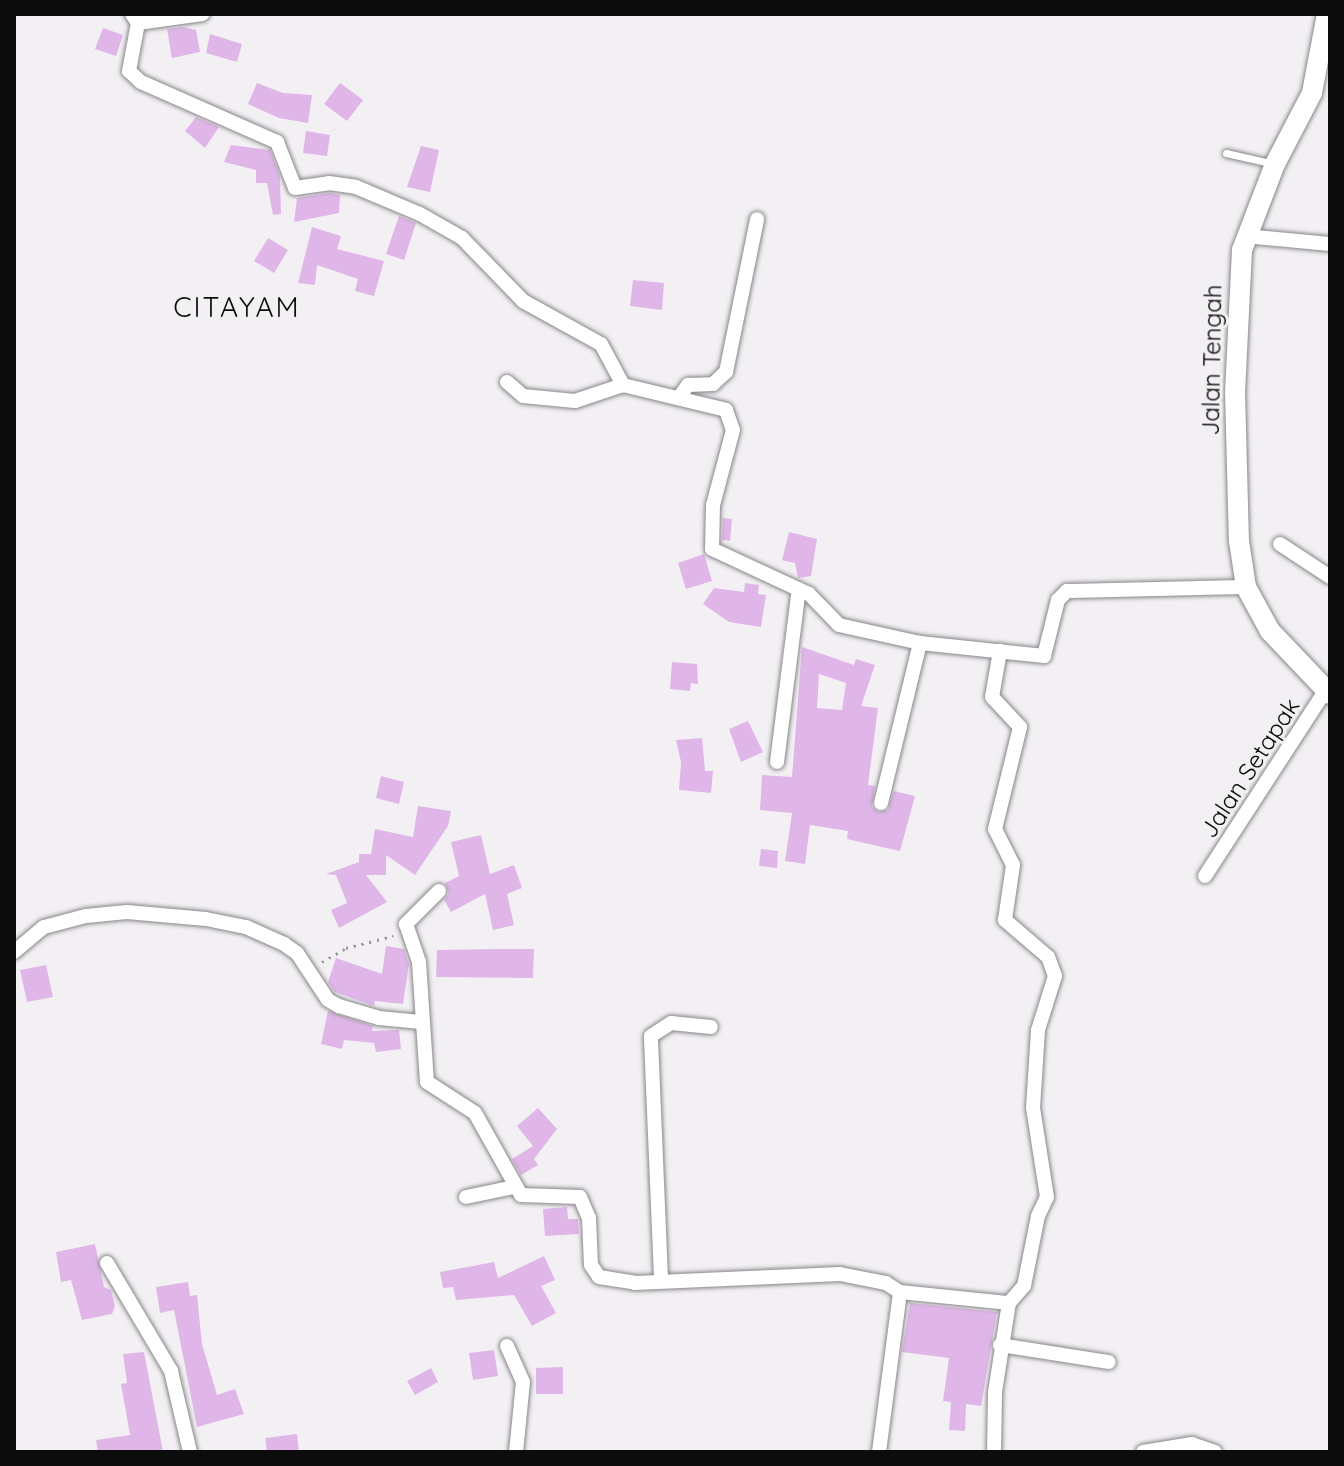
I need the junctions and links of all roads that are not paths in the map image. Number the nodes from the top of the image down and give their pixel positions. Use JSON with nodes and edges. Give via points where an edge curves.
{"nodes":[{"id":1,"x":202,"y":14,"type":"edge"},
{"id":2,"x":1327,"y":14,"type":"edge"},
{"id":3,"x":135,"y":18,"type":"edge"},
{"id":4,"x":1226,"y":153,"type":"dead end"},
{"id":5,"x":1275,"y":164,"type":"junction"},
{"id":6,"x":757,"y":219,"type":"dead end"},
{"id":7,"x":1245,"y":236,"type":"junction"},
{"id":8,"x":1330,"y":244,"type":"edge"},
{"id":9,"x":507,"y":382,"type":"dead end"},
{"id":10,"x":623,"y":385,"type":"junction"},
{"id":11,"x":680,"y":396,"type":"junction"},
{"id":12,"x":1280,"y":544,"type":"dead end"},
{"id":13,"x":1330,"y":577,"type":"edge"},
{"id":14,"x":1246,"y":587,"type":"junction"},
{"id":15,"x":799,"y":589,"type":"junction"},
{"id":16,"x":920,"y":643,"type":"junction"},
{"id":17,"x":1000,"y":651,"type":"junction"},
{"id":18,"x":1329,"y":689,"type":"edge"},
{"id":19,"x":777,"y":762,"type":"dead end"},
{"id":20,"x":881,"y":803,"type":"dead end"},
{"id":21,"x":1205,"y":876,"type":"dead end"},
{"id":22,"x":439,"y":891,"type":"dead end"},
{"id":23,"x":14,"y":952,"type":"edge"},
{"id":24,"x":421,"y":1022,"type":"junction"},
{"id":25,"x":711,"y":1027,"type":"dead end"},
{"id":26,"x":514,"y":1187,"type":"junction"},
{"id":27,"x":466,"y":1197,"type":"dead end"},
{"id":28,"x":107,"y":1263,"type":"dead end"},
{"id":29,"x":661,"y":1278,"type":"junction"},
{"id":30,"x":900,"y":1292,"type":"junction"},
{"id":31,"x":1009,"y":1303,"type":"junction"},
{"id":32,"x":1000,"y":1345,"type":"junction"},
{"id":33,"x":507,"y":1346,"type":"dead end"},
{"id":34,"x":1109,"y":1362,"type":"dead end"},
{"id":35,"x":190,"y":1452,"type":"edge"},
{"id":36,"x":516,"y":1452,"type":"edge"},
{"id":37,"x":879,"y":1452,"type":"edge"},
{"id":38,"x":994,"y":1452,"type":"edge"},
{"id":39,"x":1143,"y":1452,"type":"edge"},
{"id":40,"x":1215,"y":1452,"type":"edge"}],
"edges":[{"from":1,"to":3,"type":"street"},
{"from":2,"to":5,"type":"main road","name":"Jalan Tengah","via":[[1312,93]]},
{"from":3,"to":10,"type":"street","via":[[128,62],[129,71],[141,82],[277,142],[295,188],[329,183],[356,187],[462,238],[523,301],[601,344]]},
{"from":4,"to":5,"type":"lane"},
{"from":5,"to":7,"type":"main road","name":"Jalan Tengah"},
{"from":6,"to":11,"type":"street","via":[[726,372],[713,384],[688,385]]},
{"from":7,"to":8,"type":"street"},
{"from":7,"to":14,"type":"main road","name":"Jalan Tengah","via":[[1235,391],[1239,541]]},
{"from":9,"to":10,"type":"street","via":[[523,396],[575,401]]},
{"from":10,"to":11,"type":"street"},
{"from":11,"to":15,"type":"street","via":[[726,410],[733,422],[713,505],[712,549]]},
{"from":12,"to":13,"type":"street"},
{"from":14,"to":17,"type":"street","via":[[1067,591],[1058,600],[1044,656]]},
{"from":14,"to":18,"type":"main road","name":"Jalan Tengah","via":[[1270,631]]},
{"from":15,"to":16,"type":"street","via":[[839,625]]},
{"from":15,"to":19,"type":"street"},
{"from":16,"to":17,"type":"street"},
{"from":16,"to":20,"type":"street"},
{"from":17,"to":31,"type":"street","via":[[992,697],[1020,727],[995,829],[1013,865],[1005,920],[1048,957],[1055,976],[1038,1030],[1033,1108],[1047,1197],[1024,1286]]},
{"from":18,"to":21,"type":"street","name":"Jalan Setapak"},
{"from":22,"to":24,"type":"street","via":[[406,924],[419,962]]},
{"from":23,"to":24,"type":"street","via":[[44,927],[69,919],[153,912],[262,933],[297,953],[328,1000],[379,1018]]},
{"from":24,"to":26,"type":"street","via":[[423,1073],[430,1088],[475,1113]]},
{"from":25,"to":29,"type":"street","via":[[671,1023],[651,1036]]},
{"from":26,"to":27,"type":"street"},
{"from":26,"to":29,"type":"street","via":[[529,1198],[552,1192],[580,1197],[589,1218],[591,1265],[599,1277],[621,1283]]},
{"from":28,"to":35,"type":"street","via":[[171,1371]]},
{"from":29,"to":30,"type":"street","via":[[840,1274],[886,1283]]},
{"from":30,"to":31,"type":"street"},
{"from":30,"to":37,"type":"street"},
{"from":31,"to":32,"type":"street"},
{"from":32,"to":34,"type":"street"},
{"from":32,"to":38,"type":"street"},
{"from":33,"to":36,"type":"street","via":[[523,1382]]},
{"from":39,"to":40,"type":"street","via":[[1192,1444]]}]}
